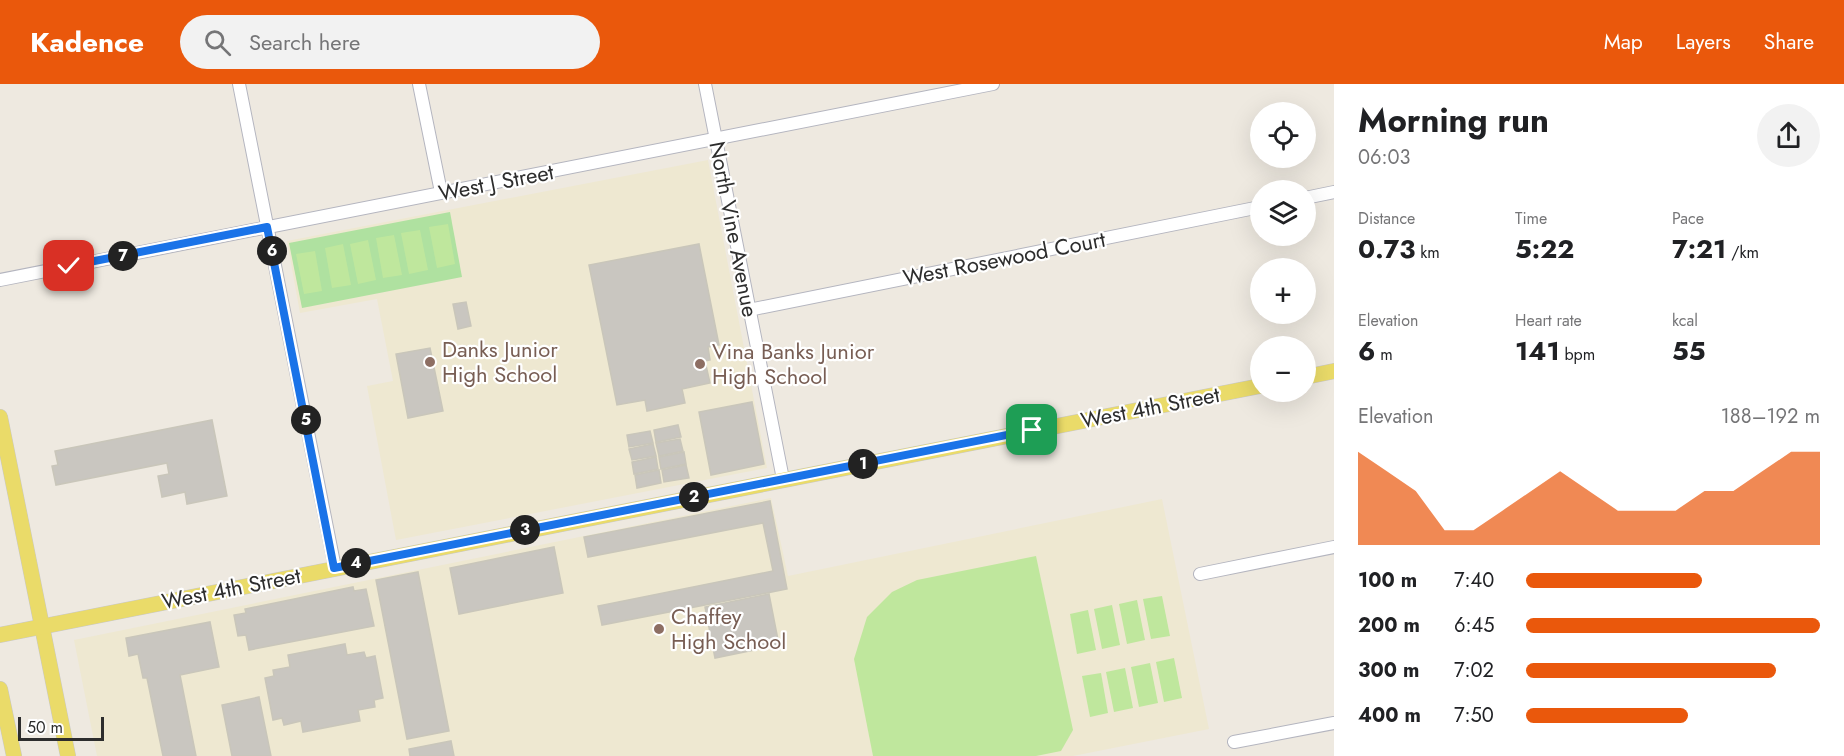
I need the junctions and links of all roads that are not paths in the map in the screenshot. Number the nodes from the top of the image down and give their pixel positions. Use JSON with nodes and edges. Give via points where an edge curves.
{"nodes":[{"id":1,"x":239,"y":84,"type":"edge"},
{"id":2,"x":419,"y":84,"type":"edge"},
{"id":3,"x":705,"y":84,"type":"edge"},
{"id":4,"x":993,"y":84,"type":"edge"},
{"id":5,"x":717,"y":139,"type":"junction"},
{"id":6,"x":441,"y":192,"type":"junction"},
{"id":7,"x":1334,"y":192,"type":"edge"},
{"id":8,"x":1316,"y":196,"type":"edge"},
{"id":9,"x":1250,"y":209,"type":"edge"},
{"id":10,"x":267,"y":227,"type":"junction"},
{"id":11,"x":0,"y":280,"type":"edge"},
{"id":12,"x":749,"y":310,"type":"junction"},
{"id":13,"x":1334,"y":371,"type":"edge"},
{"id":14,"x":1316,"y":375,"type":"edge"},
{"id":15,"x":1250,"y":388,"type":"edge"},
{"id":16,"x":0,"y":417,"type":"edge"},
{"id":17,"x":783,"y":479,"type":"junction"},
{"id":18,"x":1334,"y":547,"type":"edge"},
{"id":19,"x":334,"y":568,"type":"junction"},
{"id":20,"x":1200,"y":574,"type":"dead end"},
{"id":21,"x":43,"y":626,"type":"junction"},
{"id":22,"x":7,"y":633,"type":"edge"},
{"id":23,"x":0,"y":689,"type":"edge"},
{"id":24,"x":1334,"y":723,"type":"edge"},
{"id":25,"x":1234,"y":742,"type":"dead end"},
{"id":26,"x":14,"y":756,"type":"edge"},
{"id":27,"x":68,"y":756,"type":"edge"}],
"edges":[{"from":1,"to":10,"type":"street"},
{"from":2,"to":6,"type":"street"},
{"from":3,"to":5,"type":"street","name":"North Vine Avenue"},
{"from":4,"to":5,"type":"street","name":"West J Street"},
{"from":5,"to":6,"type":"street","name":"West J Street"},
{"from":5,"to":12,"type":"street","name":"North Vine Avenue"},
{"from":6,"to":10,"type":"street","name":"West J Street"},
{"from":7,"to":8,"type":"street"},
{"from":9,"to":12,"type":"street","name":"West Rosewood Court"},
{"from":10,"to":11,"type":"street","name":"West J Street"},
{"from":10,"to":19,"type":"street"},
{"from":12,"to":17,"type":"street","name":"North Vine Avenue"},
{"from":13,"to":14,"type":"main road"},
{"from":15,"to":17,"type":"main road","name":"West 4th Street"},
{"from":16,"to":21,"type":"main road"},
{"from":17,"to":19,"type":"main road","name":"West 4th Street"},
{"from":18,"to":20,"type":"street"},
{"from":19,"to":21,"type":"main road","name":"West 4th Street"},
{"from":21,"to":22,"type":"main road","name":"West 4th Street"},
{"from":21,"to":27,"type":"main road"},
{"from":23,"to":26,"type":"main road"},
{"from":24,"to":25,"type":"street"}]}
